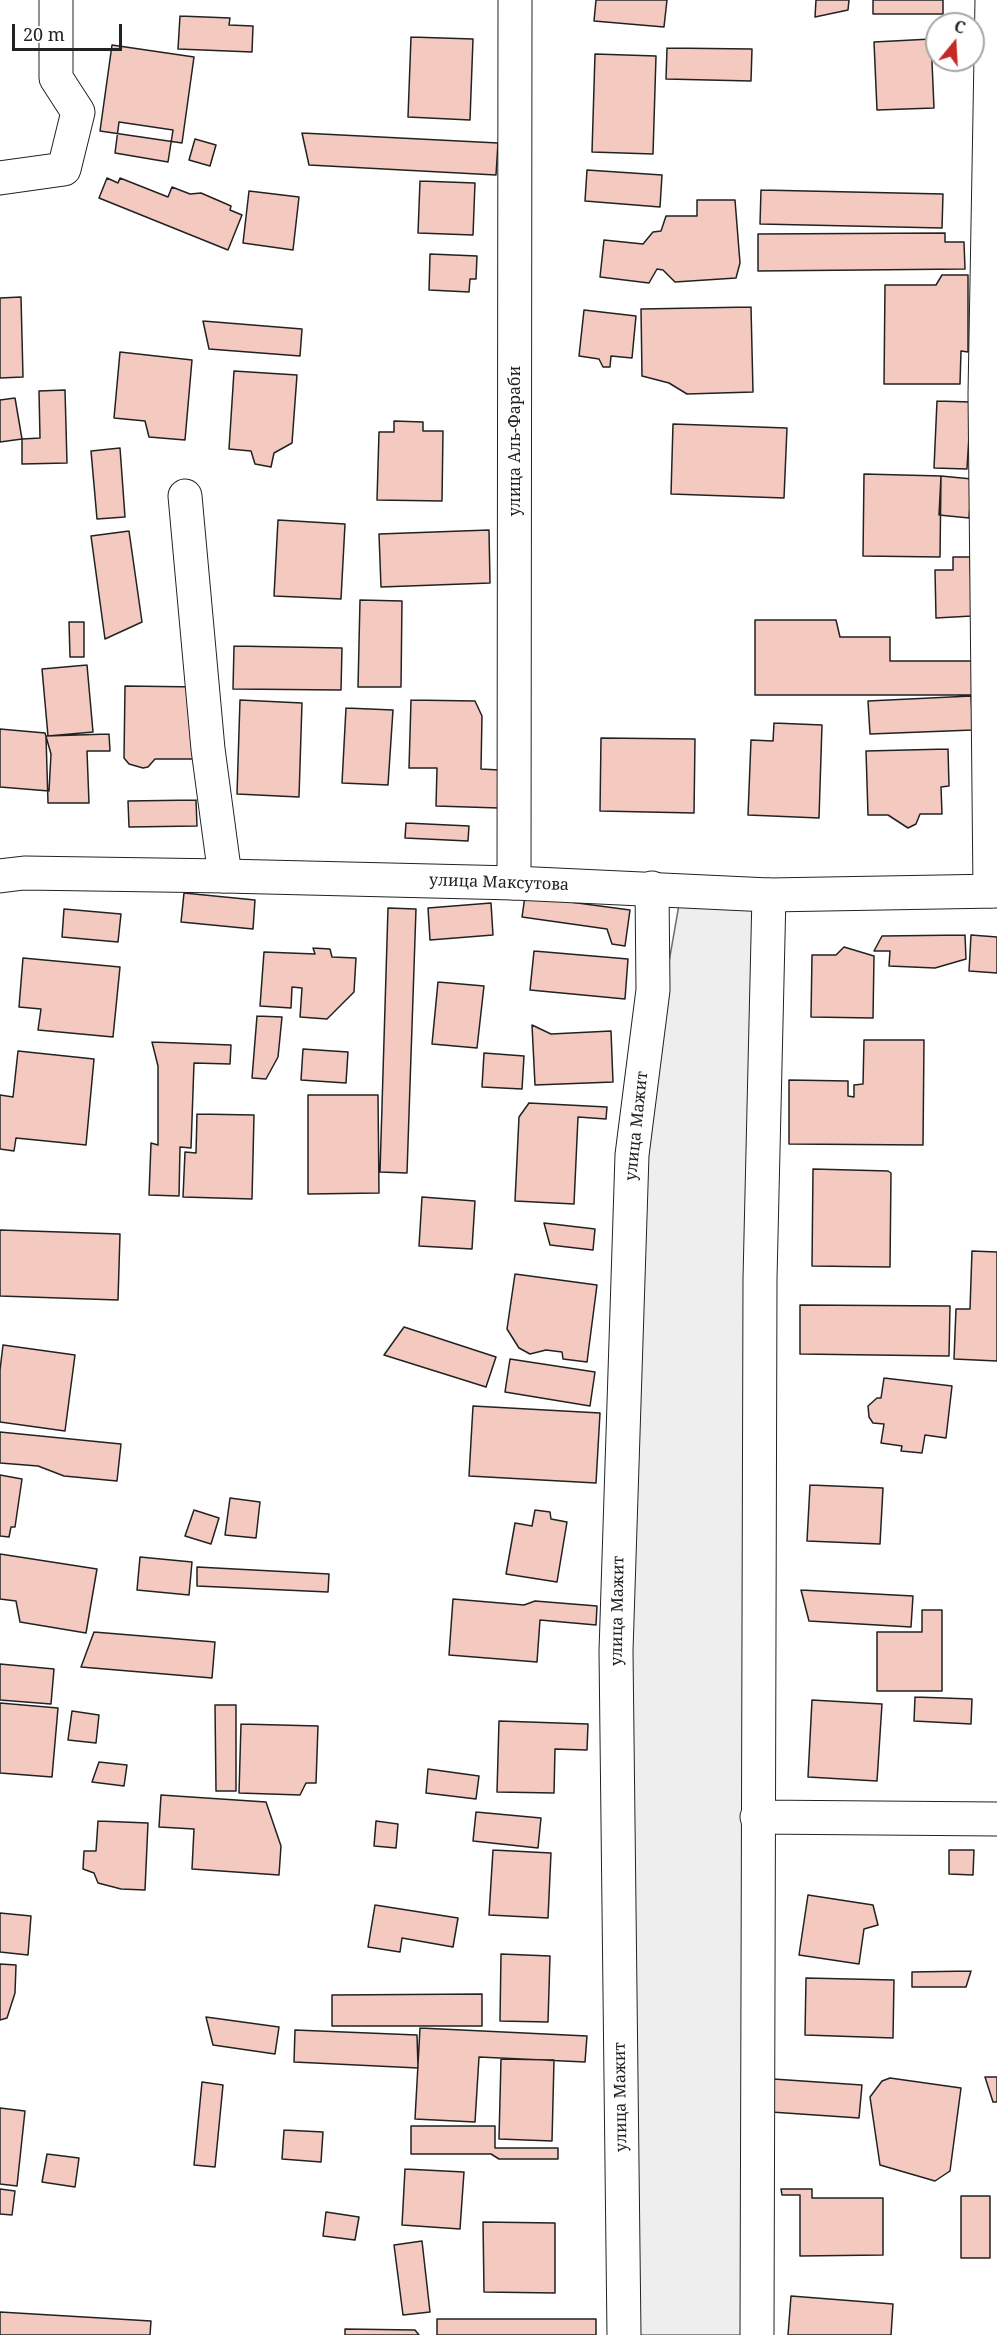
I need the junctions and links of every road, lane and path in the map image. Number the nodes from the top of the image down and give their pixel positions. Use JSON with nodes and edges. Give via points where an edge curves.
{"nodes":[{"id":1,"x":56,"y":0,"type":"edge"},
{"id":2,"x":515,"y":0,"type":"edge"},
{"id":3,"x":992,"y":0,"type":"edge"},
{"id":4,"x":2,"y":178,"type":"edge"},
{"id":5,"x":185,"y":496,"type":"dead end"},
{"id":6,"x":0,"y":876,"type":"edge"},
{"id":7,"x":225,"y":876,"type":"junction"},
{"id":8,"x":514,"y":883,"type":"junction"},
{"id":9,"x":652,"y":888,"type":"junction"},
{"id":10,"x":993,"y":891,"type":"edge"},
{"id":11,"x":769,"y":895,"type":"junction"},
{"id":12,"x":757,"y":1817,"type":"junction"},
{"id":13,"x":997,"y":1819,"type":"edge"},
{"id":14,"x":624,"y":2335,"type":"edge"},
{"id":15,"x":757,"y":2335,"type":"edge"}],
"edges":[{"from":1,"to":4,"type":"street","via":[[56,78],[78,112],[64,169]]},
{"from":2,"to":8,"type":"street","name":"улица Аль-Фараби"},
{"from":3,"to":10,"type":"street","via":[[985,394]]},
{"from":5,"to":7,"type":"street","via":[[208,749]]},
{"from":6,"to":7,"type":"street","name":"улица Максутова"},
{"from":7,"to":8,"type":"street","name":"улица Максутова"},
{"from":8,"to":9,"type":"street","name":"улица Максутова"},
{"from":9,"to":11,"type":"street","name":"улица Максутова"},
{"from":9,"to":14,"type":"street","name":"улица Мажит","via":[[653,990],[632,1155],[616,1651]]},
{"from":10,"to":11,"type":"street","name":"улица Максутова"},
{"from":11,"to":12,"type":"street","via":[[759,1291]]},
{"from":12,"to":13,"type":"street"},
{"from":12,"to":15,"type":"street"}]}
